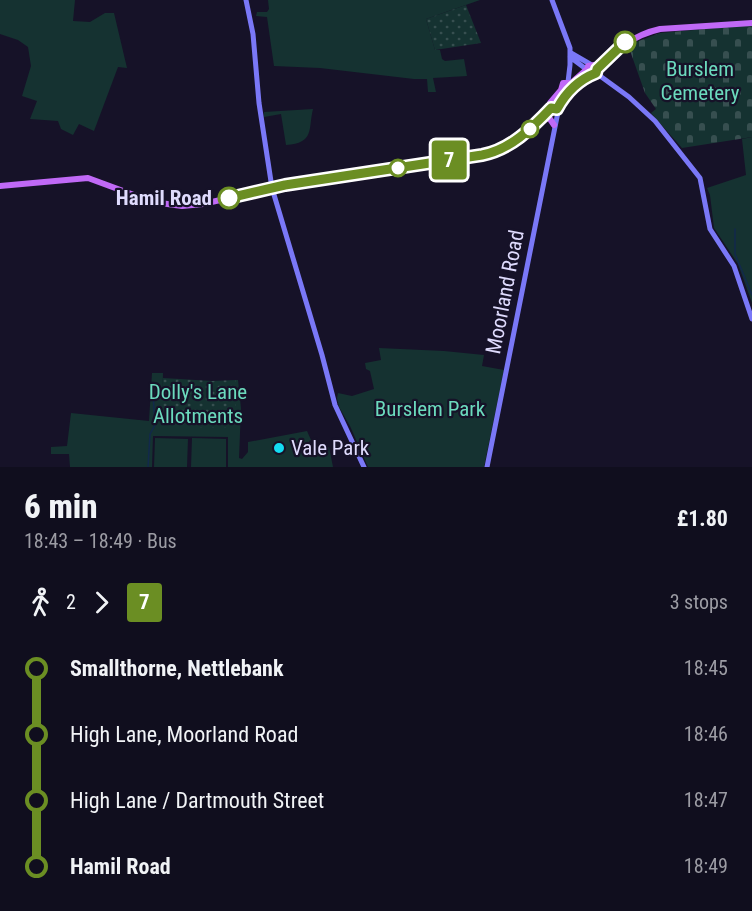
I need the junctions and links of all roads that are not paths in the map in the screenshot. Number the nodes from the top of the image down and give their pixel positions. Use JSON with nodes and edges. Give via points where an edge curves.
{"nodes":[{"id":1,"x":246,"y":0,"type":"edge"},
{"id":2,"x":552,"y":0,"type":"edge"},
{"id":3,"x":752,"y":23,"type":"edge"},
{"id":4,"x":570,"y":55,"type":"junction"},
{"id":5,"x":591,"y":69,"type":"junction"},
{"id":6,"x":567,"y":87,"type":"junction"},
{"id":7,"x":555,"y":106,"type":"junction"},
{"id":8,"x":543,"y":117,"type":"junction"},
{"id":9,"x":555,"y":124,"type":"junction"},
{"id":10,"x":0,"y":186,"type":"edge"},
{"id":11,"x":272,"y":188,"type":"junction"},
{"id":12,"x":752,"y":319,"type":"edge"},
{"id":13,"x":364,"y":467,"type":"edge"},
{"id":14,"x":487,"y":467,"type":"edge"}],
"edges":[{"from":1,"to":11,"type":"street"},
{"from":2,"to":4,"type":"street"},
{"from":3,"to":5,"type":"main road","via":[[657,29],[634,38]]},
{"from":4,"to":5,"type":"street"},
{"from":4,"to":6,"type":"street"},
{"from":5,"to":6,"type":"main road"},
{"from":5,"to":12,"type":"street","via":[[655,122],[700,178],[710,229],[734,266]]},
{"from":6,"to":7,"type":"main road"},
{"from":7,"to":8,"type":"main road"},
{"from":7,"to":9,"type":"street","name":"Moorland Road"},
{"from":8,"to":9,"type":"main road"},
{"from":8,"to":11,"type":"main road","via":[[490,154]]},
{"from":9,"to":14,"type":"street","name":"Moorland Road"},
{"from":10,"to":11,"type":"main road","via":[[88,178],[153,202],[182,206]]},
{"from":11,"to":13,"type":"street","via":[[335,405]]}]}
